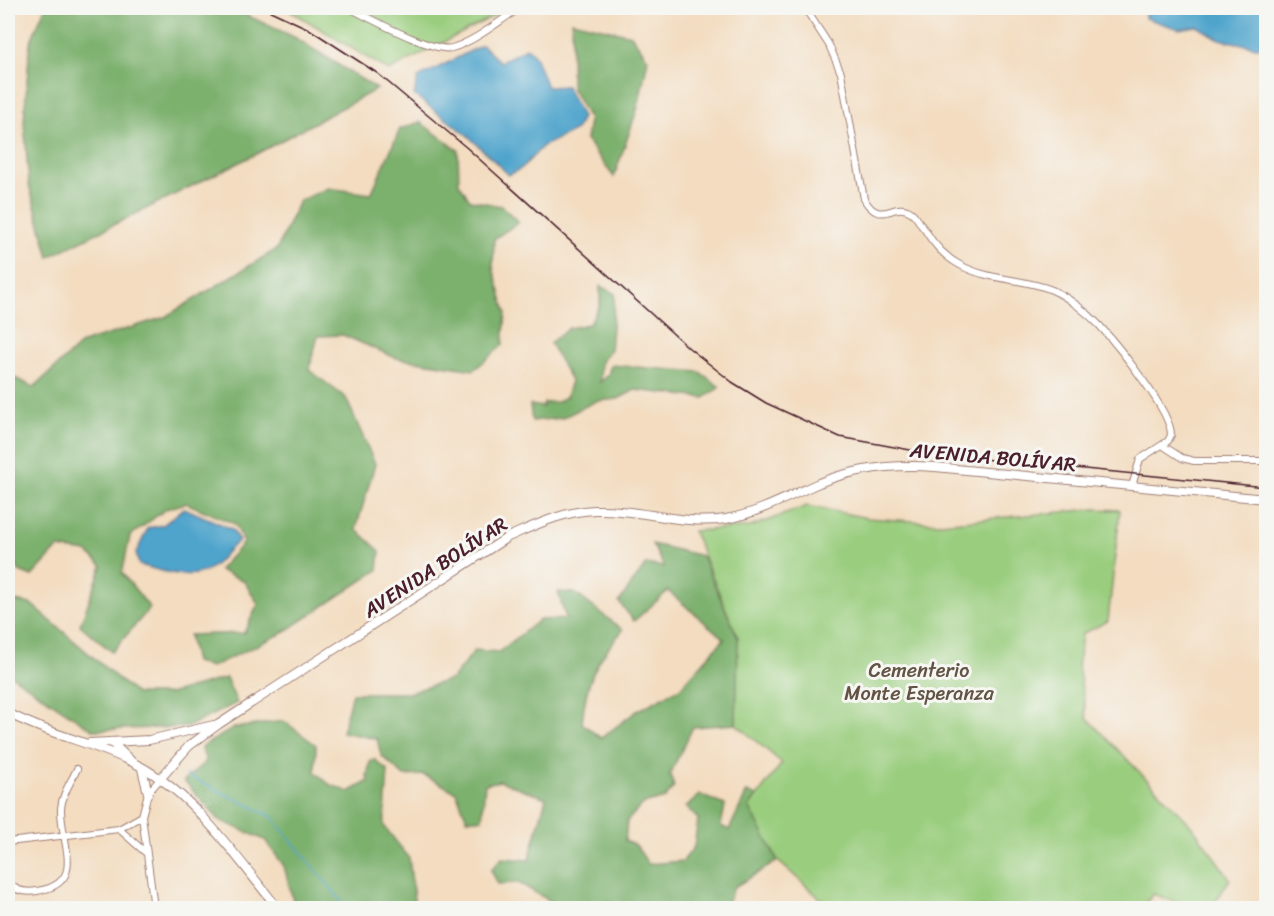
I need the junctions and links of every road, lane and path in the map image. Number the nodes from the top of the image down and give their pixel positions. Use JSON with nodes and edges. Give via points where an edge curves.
{"nodes":[{"id":1,"x":349,"y":8,"type":"edge"},
{"id":2,"x":520,"y":8,"type":"edge"},
{"id":3,"x":805,"y":8,"type":"edge"},
{"id":4,"x":1162,"y":445,"type":"junction"},
{"id":5,"x":1266,"y":460,"type":"edge"},
{"id":6,"x":1132,"y":486,"type":"junction"},
{"id":7,"x":1266,"y":499,"type":"edge"},
{"id":8,"x":8,"y":712,"type":"edge"},
{"id":9,"x":219,"y":724,"type":"junction"},
{"id":10,"x":111,"y":742,"type":"junction"},
{"id":11,"x":86,"y":743,"type":"junction"},
{"id":12,"x":131,"y":761,"type":"junction"},
{"id":13,"x":142,"y":767,"type":"junction"},
{"id":14,"x":77,"y":770,"type":"dead end"},
{"id":15,"x":160,"y":779,"type":"junction"},
{"id":16,"x":148,"y":793,"type":"junction"},
{"id":17,"x":142,"y":816,"type":"junction"},
{"id":18,"x":119,"y":829,"type":"junction"},
{"id":19,"x":64,"y":836,"type":"junction"},
{"id":20,"x":8,"y":842,"type":"edge"},
{"id":21,"x":146,"y":853,"type":"junction"},
{"id":22,"x":8,"y":882,"type":"edge"},
{"id":23,"x":154,"y":909,"type":"edge"},
{"id":24,"x":278,"y":909,"type":"edge"}],
"edges":[{"from":1,"to":2,"type":"street","via":[[442,49],[472,38]]},
{"from":3,"to":4,"type":"street","via":[[829,45],[841,73],[864,199],[870,208],[880,213],[907,210],[934,244],[959,265],[1052,290],[1091,318],[1168,417],[1172,435]]},
{"from":4,"to":5,"type":"street","via":[[1194,460]]},
{"from":4,"to":6,"type":"street","via":[[1140,459]]},
{"from":6,"to":7,"type":"main road","name":"AVENIDA BOLÍVAR"},
{"from":6,"to":9,"type":"main road","name":"AVENIDA BOLÍVAR","via":[[936,466],[892,466],[837,476],[759,510],[724,519],[666,519],[595,510],[559,516],[508,537]]},
{"from":8,"to":11,"type":"main road"},
{"from":9,"to":10,"type":"main road","via":[[159,738]]},
{"from":9,"to":15,"type":"main road","name":"AVENIDA BOLÍVAR","via":[[189,746]]},
{"from":10,"to":11,"type":"main road"},
{"from":10,"to":12,"type":"main road"},
{"from":11,"to":12,"type":"main road"},
{"from":12,"to":13,"type":"main road"},
{"from":13,"to":15,"type":"main road"},
{"from":13,"to":16,"type":"main road"},
{"from":14,"to":19,"type":"street","via":[[62,801]]},
{"from":15,"to":16,"type":"street"},
{"from":15,"to":24,"type":"main road","via":[[208,825]]},
{"from":16,"to":17,"type":"street"},
{"from":17,"to":18,"type":"street"},
{"from":17,"to":21,"type":"street"},
{"from":18,"to":19,"type":"street"},
{"from":18,"to":21,"type":"street"},
{"from":19,"to":20,"type":"street"},
{"from":19,"to":22,"type":"street","via":[[68,871],[61,883],[27,892]]},
{"from":21,"to":23,"type":"street"}]}
